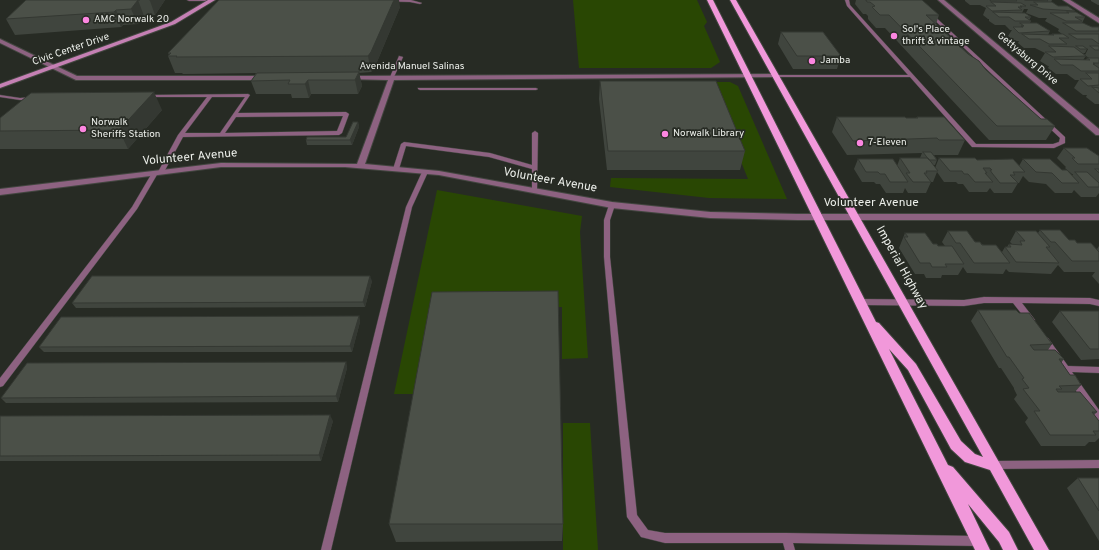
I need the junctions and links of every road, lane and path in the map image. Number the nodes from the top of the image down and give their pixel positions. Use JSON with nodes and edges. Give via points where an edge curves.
{"nodes":[{"id":1,"x":189,"y":0,"type":"edge"},
{"id":2,"x":205,"y":0,"type":"edge"},
{"id":3,"x":212,"y":0,"type":"edge"},
{"id":4,"x":372,"y":0,"type":"edge"},
{"id":5,"x":710,"y":0,"type":"edge"},
{"id":6,"x":733,"y":0,"type":"edge"},
{"id":7,"x":847,"y":0,"type":"edge"},
{"id":8,"x":941,"y":0,"type":"edge"},
{"id":9,"x":1066,"y":0,"type":"edge"},
{"id":10,"x":420,"y":3,"type":"dead end"},
{"id":11,"x":923,"y":7,"type":"edge"},
{"id":12,"x":1099,"y":21,"type":"edge"},
{"id":13,"x":0,"y":41,"type":"edge"},
{"id":14,"x":401,"y":57,"type":"dead end"},
{"id":15,"x":52,"y":67,"type":"junction"},
{"id":16,"x":748,"y":76,"type":"junction"},
{"id":17,"x":775,"y":76,"type":"junction"},
{"id":18,"x":911,"y":76,"type":"junction"},
{"id":19,"x":392,"y":77,"type":"junction"},
{"id":20,"x":271,"y":78,"type":"edge"},
{"id":21,"x":342,"y":78,"type":"edge"},
{"id":22,"x":0,"y":86,"type":"edge"},
{"id":23,"x":420,"y":89,"type":"dead end"},
{"id":24,"x":536,"y":89,"type":"dead end"},
{"id":25,"x":0,"y":96,"type":"edge"},
{"id":26,"x":138,"y":96,"type":"edge"},
{"id":27,"x":210,"y":96,"type":"junction"},
{"id":28,"x":27,"y":98,"type":"junction"},
{"id":29,"x":43,"y":98,"type":"edge"},
{"id":30,"x":22,"y":103,"type":"edge"},
{"id":31,"x":236,"y":115,"type":"junction"},
{"id":32,"x":536,"y":133,"type":"dead end"},
{"id":33,"x":1099,"y":133,"type":"edge"},
{"id":34,"x":181,"y":134,"type":"junction"},
{"id":35,"x":222,"y":134,"type":"junction"},
{"id":36,"x":360,"y":166,"type":"junction"},
{"id":37,"x":535,"y":168,"type":"junction"},
{"id":38,"x":396,"y":169,"type":"junction"},
{"id":39,"x":158,"y":172,"type":"junction"},
{"id":40,"x":426,"y":172,"type":"junction"},
{"id":41,"x":535,"y":190,"type":"junction"},
{"id":42,"x":0,"y":192,"type":"edge"},
{"id":43,"x":612,"y":205,"type":"junction"},
{"id":44,"x":854,"y":216,"type":"junction"},
{"id":45,"x":818,"y":217,"type":"junction"},
{"id":46,"x":1099,"y":217,"type":"edge"},
{"id":47,"x":1016,"y":301,"type":"junction"},
{"id":48,"x":860,"y":302,"type":"junction"},
{"id":49,"x":904,"y":304,"type":"junction"},
{"id":50,"x":1099,"y":304,"type":"edge"},
{"id":51,"x":867,"y":317,"type":"junction"},
{"id":52,"x":1066,"y":369,"type":"junction"},
{"id":53,"x":1099,"y":370,"type":"edge"},
{"id":54,"x":0,"y":384,"type":"edge"},
{"id":55,"x":1099,"y":417,"type":"edge"},
{"id":56,"x":938,"y":459,"type":"junction"},
{"id":57,"x":994,"y":464,"type":"junction"},
{"id":58,"x":1099,"y":464,"type":"edge"},
{"id":59,"x":787,"y":538,"type":"junction"},
{"id":60,"x":980,"y":545,"type":"edge"},
{"id":61,"x":326,"y":550,"type":"edge"},
{"id":62,"x":790,"y":550,"type":"edge"},
{"id":63,"x":1011,"y":550,"type":"edge"},
{"id":64,"x":1042,"y":550,"type":"edge"}],
"edges":[{"from":1,"to":2,"type":"lane"},
{"from":3,"to":15,"type":"street","name":"Civic Center Drive","via":[[173,23]]},
{"from":4,"to":10,"type":"lane"},
{"from":5,"to":16,"type":"main road"},
{"from":6,"to":17,"type":"main road","name":"Imperial Highway"},
{"from":7,"to":18,"type":"lane","via":[[848,5]]},
{"from":8,"to":33,"type":"street","name":"Gettysburg Drive"},
{"from":9,"to":12,"type":"street"},
{"from":11,"to":18,"type":"lane","via":[[1063,138],[1062,143],[1054,146],[974,146]]},
{"from":13,"to":15,"type":"street"},
{"from":14,"to":19,"type":"lane"},
{"from":15,"to":20,"type":"street","via":[[81,79]]},
{"from":15,"to":22,"type":"street","name":"Civic Center Drive"},
{"from":16,"to":17,"type":"street","name":"Avenida Manuel Salinas"},
{"from":16,"to":19,"type":"street","name":"Avenida Manuel Salinas"},
{"from":16,"to":45,"type":"main road"},
{"from":17,"to":18,"type":"lane"},
{"from":17,"to":44,"type":"main road","name":"Imperial Highway"},
{"from":19,"to":21,"type":"street","name":"Avenida Manuel Salinas"},
{"from":19,"to":36,"type":"street"},
{"from":23,"to":24,"type":"lane"},
{"from":25,"to":28,"type":"lane"},
{"from":26,"to":27,"type":"lane"},
{"from":27,"to":31,"type":"lane","via":[[248,95]]},
{"from":27,"to":34,"type":"lane"},
{"from":28,"to":29,"type":"lane"},
{"from":28,"to":30,"type":"lane"},
{"from":31,"to":35,"type":"lane"},
{"from":31,"to":35,"type":"lane","via":[[346,114],[339,133]]},
{"from":32,"to":37,"type":"lane"},
{"from":34,"to":35,"type":"lane"},
{"from":34,"to":39,"type":"lane"},
{"from":36,"to":38,"type":"street","name":"Volunteer Avenue"},
{"from":36,"to":39,"type":"street","name":"Volunteer Avenue","via":[[221,165]]},
{"from":37,"to":38,"type":"lane","via":[[490,155],[404,144]]},
{"from":37,"to":41,"type":"lane"},
{"from":38,"to":40,"type":"street","name":"Volunteer Avenue"},
{"from":39,"to":42,"type":"street","name":"Volunteer Avenue"},
{"from":39,"to":54,"type":"lane","via":[[135,208]]},
{"from":40,"to":41,"type":"street","name":"Volunteer Avenue"},
{"from":40,"to":61,"type":"lane","via":[[409,207]]},
{"from":41,"to":43,"type":"street","name":"Volunteer Avenue"},
{"from":43,"to":45,"type":"street","name":"Volunteer Avenue","via":[[710,215]]},
{"from":43,"to":59,"type":"lane","via":[[607,220],[607,257],[632,517],[645,534],[665,538]]},
{"from":44,"to":45,"type":"street","name":"Volunteer Avenue"},
{"from":44,"to":46,"type":"street","name":"Volunteer Avenue"},
{"from":44,"to":49,"type":"main road","name":"Imperial Highway"},
{"from":45,"to":48,"type":"main road"},
{"from":47,"to":49,"type":"lane"},
{"from":47,"to":50,"type":"lane","via":[[1090,301]]},
{"from":47,"to":52,"type":"lane"},
{"from":48,"to":49,"type":"lane"},
{"from":48,"to":51,"type":"main road"},
{"from":49,"to":57,"type":"main road","name":"Imperial Highway"},
{"from":51,"to":56,"type":"main road"},
{"from":51,"to":57,"type":"main road","via":[[912,367],[956,445],[970,458]]},
{"from":52,"to":53,"type":"lane"},
{"from":52,"to":55,"type":"lane"},
{"from":56,"to":60,"type":"main road"},
{"from":56,"to":63,"type":"main road","via":[[1004,537]]},
{"from":57,"to":58,"type":"lane"},
{"from":57,"to":64,"type":"main road","name":"Imperial Highway"},
{"from":59,"to":60,"type":"lane"},
{"from":59,"to":62,"type":"lane"}]}
